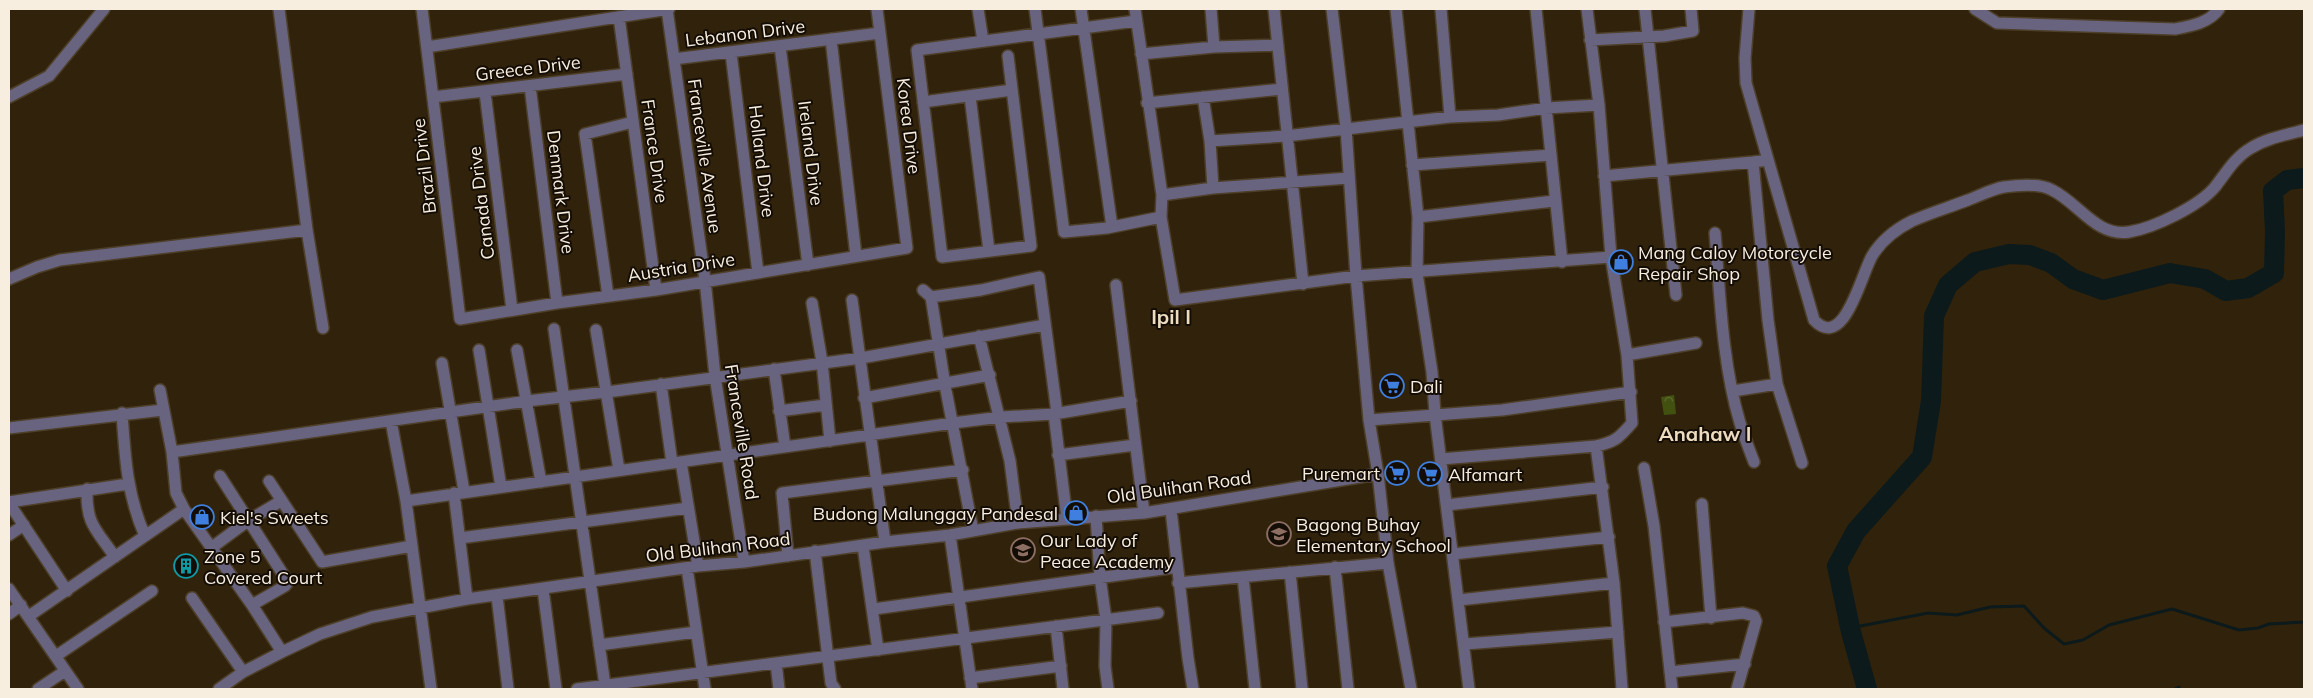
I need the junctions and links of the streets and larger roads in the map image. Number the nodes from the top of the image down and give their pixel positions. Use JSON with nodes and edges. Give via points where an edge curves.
{"nodes":[{"id":1,"x":104,"y":9,"type":"edge"},
{"id":2,"x":279,"y":9,"type":"edge"},
{"id":3,"x":422,"y":9,"type":"edge"},
{"id":4,"x":668,"y":9,"type":"edge"},
{"id":5,"x":877,"y":9,"type":"edge"},
{"id":6,"x":978,"y":9,"type":"edge"},
{"id":7,"x":1035,"y":9,"type":"edge"},
{"id":8,"x":1080,"y":9,"type":"edge"},
{"id":9,"x":1211,"y":9,"type":"edge"},
{"id":10,"x":1274,"y":9,"type":"edge"},
{"id":11,"x":1332,"y":9,"type":"edge"},
{"id":12,"x":1396,"y":9,"type":"edge"},
{"id":13,"x":1441,"y":9,"type":"edge"},
{"id":14,"x":1536,"y":9,"type":"edge"},
{"id":15,"x":1587,"y":9,"type":"edge"},
{"id":16,"x":1645,"y":9,"type":"edge"},
{"id":17,"x":1692,"y":9,"type":"edge"},
{"id":18,"x":1749,"y":9,"type":"edge"},
{"id":19,"x":1975,"y":9,"type":"edge"},
{"id":20,"x":2219,"y":9,"type":"edge"},
{"id":21,"x":1136,"y":15,"type":"edge"},
{"id":22,"x":619,"y":17,"type":"junction"},
{"id":23,"x":1083,"y":28,"type":"junction"},
{"id":24,"x":880,"y":33,"type":"junction"},
{"id":25,"x":1039,"y":34,"type":"junction"},
{"id":26,"x":1648,"y":36,"type":"junction"},
{"id":27,"x":831,"y":39,"type":"junction"},
{"id":28,"x":1590,"y":40,"type":"junction"},
{"id":29,"x":983,"y":41,"type":"junction"},
{"id":30,"x":1278,"y":45,"type":"junction"},
{"id":31,"x":780,"y":46,"type":"junction"},
{"id":32,"x":427,"y":47,"type":"junction"},
{"id":33,"x":1214,"y":47,"type":"junction"},
{"id":34,"x":731,"y":53,"type":"junction"},
{"id":35,"x":1140,"y":54,"type":"junction"},
{"id":36,"x":1008,"y":56,"type":"dead end"},
{"id":37,"x":674,"y":60,"type":"junction"},
{"id":38,"x":627,"y":74,"type":"junction"},
{"id":39,"x":530,"y":86,"type":"junction"},
{"id":40,"x":1282,"y":89,"type":"junction"},
{"id":41,"x":1012,"y":90,"type":"junction"},
{"id":42,"x":485,"y":92,"type":"junction"},
{"id":43,"x":970,"y":96,"type":"junction"},
{"id":44,"x":9,"y":97,"type":"edge"},
{"id":45,"x":433,"y":97,"type":"junction"},
{"id":46,"x":1203,"y":97,"type":"junction"},
{"id":47,"x":923,"y":102,"type":"junction"},
{"id":48,"x":1147,"y":103,"type":"junction"},
{"id":49,"x":1598,"y":105,"type":"junction"},
{"id":50,"x":1546,"y":108,"type":"junction"},
{"id":51,"x":1450,"y":117,"type":"junction"},
{"id":52,"x":633,"y":122,"type":"junction"},
{"id":53,"x":1408,"y":122,"type":"junction"},
{"id":54,"x":1346,"y":128,"type":"junction"},
{"id":55,"x":2304,"y":130,"type":"edge"},
{"id":56,"x":1286,"y":136,"type":"junction"},
{"id":57,"x":1210,"y":141,"type":"junction"},
{"id":58,"x":1551,"y":155,"type":"junction"},
{"id":59,"x":1768,"y":160,"type":"junction"},
{"id":60,"x":1753,"y":162,"type":"junction"},
{"id":61,"x":1412,"y":165,"type":"junction"},
{"id":62,"x":1662,"y":170,"type":"junction"},
{"id":63,"x":1604,"y":176,"type":"junction"},
{"id":64,"x":1349,"y":178,"type":"junction"},
{"id":65,"x":1293,"y":181,"type":"junction"},
{"id":66,"x":1213,"y":188,"type":"junction"},
{"id":67,"x":1162,"y":195,"type":"junction"},
{"id":68,"x":1554,"y":202,"type":"junction"},
{"id":69,"x":1161,"y":217,"type":"junction"},
{"id":70,"x":1418,"y":218,"type":"junction"},
{"id":71,"x":1112,"y":227,"type":"junction"},
{"id":72,"x":307,"y":230,"type":"junction"},
{"id":73,"x":1715,"y":233,"type":"dead end"},
{"id":74,"x":907,"y":248,"type":"joint"},
{"id":75,"x":988,"y":251,"type":"junction"},
{"id":76,"x":856,"y":256,"type":"junction"},
{"id":77,"x":1611,"y":257,"type":"junction"},
{"id":78,"x":1562,"y":262,"type":"junction"},
{"id":79,"x":808,"y":264,"type":"junction"},
{"id":80,"x":758,"y":273,"type":"junction"},
{"id":81,"x":1417,"y":273,"type":"junction"},
{"id":82,"x":1356,"y":276,"type":"junction"},
{"id":83,"x":9,"y":279,"type":"edge"},
{"id":84,"x":705,"y":280,"type":"junction"},
{"id":85,"x":1303,"y":284,"type":"junction"},
{"id":86,"x":1116,"y":285,"type":"dead end"},
{"id":87,"x":656,"y":290,"type":"junction"},
{"id":88,"x":1676,"y":295,"type":"dead end"},
{"id":89,"x":608,"y":296,"type":"junction"},
{"id":90,"x":852,"y":300,"type":"dead end"},
{"id":91,"x":557,"y":302,"type":"junction"},
{"id":92,"x":812,"y":303,"type":"dead end"},
{"id":93,"x":708,"y":308,"type":"joint"},
{"id":94,"x":512,"y":310,"type":"junction"},
{"id":95,"x":460,"y":319,"type":"joint"},
{"id":96,"x":1045,"y":325,"type":"junction"},
{"id":97,"x":324,"y":328,"type":"dead end"},
{"id":98,"x":554,"y":329,"type":"dead end"},
{"id":99,"x":596,"y":330,"type":"dead end"},
{"id":100,"x":979,"y":336,"type":"junction"},
{"id":101,"x":1696,"y":343,"type":"dead end"},
{"id":102,"x":938,"y":344,"type":"junction"},
{"id":103,"x":479,"y":350,"type":"dead end"},
{"id":104,"x":517,"y":350,"type":"dead end"},
{"id":105,"x":1627,"y":355,"type":"junction"},
{"id":106,"x":861,"y":358,"type":"junction"},
{"id":107,"x":822,"y":362,"type":"junction"},
{"id":108,"x":442,"y":363,"type":"dead end"},
{"id":109,"x":774,"y":369,"type":"junction"},
{"id":110,"x":990,"y":375,"type":"junction"},
{"id":111,"x":715,"y":376,"type":"junction"},
{"id":112,"x":662,"y":384,"type":"junction"},
{"id":113,"x":1777,"y":384,"type":"junction"},
{"id":114,"x":945,"y":385,"type":"junction"},
{"id":115,"x":160,"y":390,"type":"dead end"},
{"id":116,"x":1732,"y":391,"type":"junction"},
{"id":117,"x":606,"y":392,"type":"junction"},
{"id":118,"x":1631,"y":392,"type":"junction"},
{"id":119,"x":565,"y":396,"type":"junction"},
{"id":120,"x":864,"y":398,"type":"junction"},
{"id":121,"x":527,"y":400,"type":"junction"},
{"id":122,"x":1131,"y":401,"type":"junction"},
{"id":123,"x":825,"y":404,"type":"junction"},
{"id":124,"x":487,"y":406,"type":"junction"},
{"id":125,"x":163,"y":410,"type":"junction"},
{"id":126,"x":779,"y":411,"type":"junction"},
{"id":127,"x":452,"y":412,"type":"junction"},
{"id":128,"x":122,"y":414,"type":"junction"},
{"id":129,"x":1055,"y":414,"type":"junction"},
{"id":130,"x":1435,"y":414,"type":"junction"},
{"id":131,"x":1000,"y":417,"type":"junction"},
{"id":132,"x":391,"y":420,"type":"junction"},
{"id":133,"x":1370,"y":420,"type":"junction"},
{"id":134,"x":953,"y":423,"type":"junction"},
{"id":135,"x":9,"y":428,"type":"edge"},
{"id":136,"x":869,"y":436,"type":"junction"},
{"id":137,"x":830,"y":441,"type":"junction"},
{"id":138,"x":1135,"y":445,"type":"junction"},
{"id":139,"x":1596,"y":446,"type":"junction"},
{"id":140,"x":785,"y":447,"type":"junction"},
{"id":141,"x":172,"y":452,"type":"junction"},
{"id":142,"x":728,"y":456,"type":"junction"},
{"id":143,"x":1058,"y":456,"type":"junction"},
{"id":144,"x":1441,"y":459,"type":"junction"},
{"id":145,"x":676,"y":462,"type":"junction"},
{"id":146,"x":1754,"y":462,"type":"dead end"},
{"id":147,"x":1802,"y":463,"type":"dead end"},
{"id":148,"x":1644,"y":468,"type":"dead end"},
{"id":149,"x":619,"y":470,"type":"junction"},
{"id":150,"x":963,"y":470,"type":"junction"},
{"id":151,"x":1378,"y":474,"type":"junction"},
{"id":152,"x":220,"y":476,"type":"dead end"},
{"id":153,"x":574,"y":476,"type":"junction"},
{"id":154,"x":269,"y":481,"type":"dead end"},
{"id":155,"x":877,"y":481,"type":"junction"},
{"id":156,"x":541,"y":482,"type":"junction"},
{"id":157,"x":128,"y":484,"type":"junction"},
{"id":158,"x":501,"y":487,"type":"junction"},
{"id":159,"x":1603,"y":487,"type":"junction"},
{"id":160,"x":87,"y":489,"type":"junction"},
{"id":161,"x":459,"y":492,"type":"junction"},
{"id":162,"x":282,"y":501,"type":"junction"},
{"id":163,"x":406,"y":501,"type":"junction"},
{"id":164,"x":9,"y":502,"type":"edge"},
{"id":165,"x":1446,"y":504,"type":"junction"},
{"id":166,"x":1702,"y":504,"type":"dead end"},
{"id":167,"x":688,"y":508,"type":"junction"},
{"id":168,"x":184,"y":509,"type":"junction"},
{"id":169,"x":1171,"y":510,"type":"junction"},
{"id":170,"x":1144,"y":513,"type":"junction"},
{"id":171,"x":1096,"y":516,"type":"junction"},
{"id":172,"x":1067,"y":518,"type":"junction"},
{"id":173,"x":249,"y":520,"type":"junction"},
{"id":174,"x":581,"y":522,"type":"junction"},
{"id":175,"x":1018,"y":523,"type":"junction"},
{"id":176,"x":24,"y":525,"type":"junction"},
{"id":177,"x":973,"y":530,"type":"junction"},
{"id":178,"x":9,"y":535,"type":"edge"},
{"id":179,"x":950,"y":535,"type":"junction"},
{"id":180,"x":144,"y":536,"type":"junction"},
{"id":181,"x":1608,"y":537,"type":"junction"},
{"id":182,"x":460,"y":538,"type":"junction"},
{"id":183,"x":885,"y":542,"type":"junction"},
{"id":184,"x":412,"y":546,"type":"junction"},
{"id":185,"x":863,"y":546,"type":"junction"},
{"id":186,"x":211,"y":548,"type":"junction"},
{"id":187,"x":815,"y":551,"type":"junction"},
{"id":188,"x":1453,"y":554,"type":"junction"},
{"id":189,"x":115,"y":556,"type":"junction"},
{"id":190,"x":788,"y":556,"type":"junction"},
{"id":191,"x":744,"y":562,"type":"junction"},
{"id":192,"x":1388,"y":563,"type":"junction"},
{"id":193,"x":693,"y":567,"type":"junction"},
{"id":194,"x":1177,"y":567,"type":"junction"},
{"id":195,"x":1335,"y":567,"type":"junction"},
{"id":196,"x":1290,"y":572,"type":"junction"},
{"id":197,"x":1243,"y":576,"type":"junction"},
{"id":198,"x":1100,"y":577,"type":"junction"},
{"id":199,"x":591,"y":582,"type":"junction"},
{"id":200,"x":1178,"y":583,"type":"junction"},
{"id":201,"x":1614,"y":583,"type":"junction"},
{"id":202,"x":9,"y":589,"type":"edge"},
{"id":203,"x":543,"y":589,"type":"junction"},
{"id":204,"x":67,"y":591,"type":"junction"},
{"id":205,"x":152,"y":591,"type":"dead end"},
{"id":206,"x":497,"y":596,"type":"junction"},
{"id":207,"x":957,"y":596,"type":"junction"},
{"id":208,"x":192,"y":598,"type":"dead end"},
{"id":209,"x":467,"y":599,"type":"junction"},
{"id":210,"x":1459,"y":600,"type":"junction"},
{"id":211,"x":20,"y":604,"type":"junction"},
{"id":212,"x":252,"y":605,"type":"junction"},
{"id":213,"x":420,"y":607,"type":"junction"},
{"id":214,"x":874,"y":609,"type":"junction"},
{"id":215,"x":1158,"y":613,"type":"dead end"},
{"id":216,"x":9,"y":614,"type":"edge"},
{"id":217,"x":29,"y":616,"type":"junction"},
{"id":218,"x":1711,"y":618,"type":"junction"},
{"id":219,"x":1106,"y":620,"type":"junction"},
{"id":220,"x":1664,"y":622,"type":"junction"},
{"id":221,"x":1056,"y":626,"type":"junction"},
{"id":222,"x":696,"y":632,"type":"junction"},
{"id":223,"x":1618,"y":632,"type":"junction"},
{"id":224,"x":963,"y":638,"type":"junction"},
{"id":225,"x":1465,"y":644,"type":"junction"},
{"id":226,"x":600,"y":645,"type":"junction"},
{"id":227,"x":878,"y":650,"type":"junction"},
{"id":228,"x":282,"y":652,"type":"junction"},
{"id":229,"x":56,"y":656,"type":"junction"},
{"id":230,"x":827,"y":656,"type":"junction"},
{"id":231,"x":776,"y":663,"type":"junction"},
{"id":232,"x":1745,"y":664,"type":"junction"},
{"id":233,"x":1061,"y":666,"type":"junction"},
{"id":234,"x":65,"y":670,"type":"junction"},
{"id":235,"x":243,"y":672,"type":"junction"},
{"id":236,"x":1670,"y":672,"type":"junction"},
{"id":237,"x":702,"y":674,"type":"junction"},
{"id":238,"x":971,"y":684,"type":"edge"},
{"id":239,"x":610,"y":686,"type":"edge"},
{"id":240,"x":38,"y":689,"type":"edge"},
{"id":241,"x":78,"y":689,"type":"edge"},
{"id":242,"x":220,"y":689,"type":"edge"},
{"id":243,"x":431,"y":689,"type":"edge"},
{"id":244,"x":508,"y":689,"type":"edge"},
{"id":245,"x":556,"y":689,"type":"edge"},
{"id":246,"x":577,"y":689,"type":"edge"},
{"id":247,"x":705,"y":689,"type":"edge"},
{"id":248,"x":779,"y":689,"type":"edge"},
{"id":249,"x":835,"y":689,"type":"edge"},
{"id":250,"x":1063,"y":689,"type":"edge"},
{"id":251,"x":1108,"y":689,"type":"edge"},
{"id":252,"x":1193,"y":689,"type":"edge"},
{"id":253,"x":1255,"y":689,"type":"edge"},
{"id":254,"x":1302,"y":689,"type":"edge"},
{"id":255,"x":1348,"y":689,"type":"edge"},
{"id":256,"x":1411,"y":689,"type":"edge"},
{"id":257,"x":1469,"y":689,"type":"edge"},
{"id":258,"x":1622,"y":689,"type":"edge"},
{"id":259,"x":1664,"y":689,"type":"edge"},
{"id":260,"x":1672,"y":689,"type":"edge"},
{"id":261,"x":1737,"y":689,"type":"edge"}],
"edges":[{"from":1,"to":44,"type":"street","via":[[49,76]]},
{"from":2,"to":72,"type":"street"},
{"from":3,"to":32,"type":"street","name":"Brazil Drive"},
{"from":4,"to":22,"type":"street"},
{"from":4,"to":37,"type":"street","name":"Franceville Avenue"},
{"from":5,"to":24,"type":"street","name":"Korea Drive"},
{"from":6,"to":29,"type":"street"},
{"from":7,"to":25,"type":"street"},
{"from":8,"to":23,"type":"street"},
{"from":9,"to":33,"type":"street"},
{"from":10,"to":30,"type":"street"},
{"from":11,"to":54,"type":"street"},
{"from":12,"to":53,"type":"street"},
{"from":13,"to":51,"type":"street"},
{"from":14,"to":50,"type":"street"},
{"from":15,"to":28,"type":"street"},
{"from":16,"to":26,"type":"street"},
{"from":17,"to":26,"type":"street","via":[[1693,31]]},
{"from":18,"to":59,"type":"street","via":[[1744,58],[1746,83]]},
{"from":19,"to":20,"type":"street","via":[[1996,23],[2175,29],[2198,24]]},
{"from":21,"to":23,"type":"street"},
{"from":21,"to":35,"type":"street"},
{"from":22,"to":32,"type":"street"},
{"from":22,"to":38,"type":"street","name":"France Drive"},
{"from":23,"to":25,"type":"street"},
{"from":23,"to":71,"type":"street"},
{"from":24,"to":27,"type":"street","name":"Lebanon Drive"},
{"from":24,"to":74,"type":"street","name":"Korea Drive"},
{"from":25,"to":29,"type":"street"},
{"from":25,"to":71,"type":"street","via":[[1064,232]]},
{"from":26,"to":28,"type":"street"},
{"from":26,"to":62,"type":"street"},
{"from":27,"to":31,"type":"street","name":"Lebanon Drive"},
{"from":27,"to":76,"type":"street"},
{"from":28,"to":49,"type":"street"},
{"from":29,"to":47,"type":"street","via":[[917,50]]},
{"from":30,"to":33,"type":"street"},
{"from":30,"to":40,"type":"street"},
{"from":31,"to":34,"type":"street","name":"Lebanon Drive"},
{"from":31,"to":79,"type":"street","name":"Ireland Drive"},
{"from":32,"to":45,"type":"street","name":"Brazil Drive"},
{"from":33,"to":35,"type":"street"},
{"from":34,"to":37,"type":"street","name":"Lebanon Drive"},
{"from":34,"to":80,"type":"street","name":"Holland Drive"},
{"from":35,"to":48,"type":"street"},
{"from":36,"to":41,"type":"street"},
{"from":37,"to":84,"type":"street","name":"Franceville Avenue"},
{"from":38,"to":39,"type":"street","name":"Greece Drive"},
{"from":38,"to":52,"type":"street","name":"France Drive"},
{"from":39,"to":42,"type":"street","name":"Greece Drive"},
{"from":39,"to":91,"type":"street","name":"Denmark Drive"},
{"from":40,"to":46,"type":"street"},
{"from":40,"to":56,"type":"street"},
{"from":41,"to":43,"type":"street"},
{"from":41,"to":75,"type":"street","via":[[1030,246]]},
{"from":42,"to":45,"type":"street","name":"Greece Drive"},
{"from":42,"to":94,"type":"street","name":"Canada Drive"},
{"from":43,"to":47,"type":"street"},
{"from":43,"to":75,"type":"street"},
{"from":45,"to":95,"type":"street","name":"Brazil Drive"},
{"from":46,"to":48,"type":"street"},
{"from":46,"to":57,"type":"street"},
{"from":47,"to":75,"type":"street","via":[[942,257]]},
{"from":48,"to":67,"type":"street"},
{"from":49,"to":50,"type":"street"},
{"from":49,"to":63,"type":"street"},
{"from":50,"to":51,"type":"street"},
{"from":50,"to":58,"type":"street"},
{"from":51,"to":53,"type":"street"},
{"from":52,"to":87,"type":"street","name":"France Drive"},
{"from":52,"to":89,"type":"street","via":[[585,134]]},
{"from":53,"to":54,"type":"street"},
{"from":53,"to":61,"type":"street"},
{"from":54,"to":56,"type":"street"},
{"from":54,"to":64,"type":"street"},
{"from":55,"to":59,"type":"street","via":[[2268,139],[2249,148],[2199,202],[2145,228],[2128,232],[2110,231],[2093,222],[2052,189],[2029,185],[2002,187],[1911,222],[1890,235],[1873,255],[1846,314],[1838,325],[1829,329],[1814,320]]},
{"from":56,"to":57,"type":"street"},
{"from":56,"to":65,"type":"street"},
{"from":57,"to":66,"type":"street"},
{"from":58,"to":61,"type":"street"},
{"from":58,"to":68,"type":"street"},
{"from":59,"to":60,"type":"street"},
{"from":60,"to":62,"type":"street"},
{"from":60,"to":113,"type":"street"},
{"from":61,"to":70,"type":"street"},
{"from":62,"to":63,"type":"street"},
{"from":62,"to":88,"type":"street"},
{"from":63,"to":77,"type":"street"},
{"from":64,"to":65,"type":"street"},
{"from":64,"to":82,"type":"street"},
{"from":65,"to":66,"type":"street"},
{"from":65,"to":85,"type":"street"},
{"from":66,"to":67,"type":"street"},
{"from":67,"to":69,"type":"street"},
{"from":68,"to":70,"type":"street"},
{"from":68,"to":78,"type":"street"},
{"from":69,"to":71,"type":"street"},
{"from":69,"to":85,"type":"street","via":[[1175,300]]},
{"from":70,"to":81,"type":"street"},
{"from":72,"to":83,"type":"street","via":[[60,260]]},
{"from":72,"to":97,"type":"street"},
{"from":73,"to":116,"type":"street"},
{"from":74,"to":76,"type":"street","name":"Austria Drive"},
{"from":76,"to":79,"type":"street","name":"Austria Drive"},
{"from":77,"to":78,"type":"street"},
{"from":77,"to":105,"type":"street"},
{"from":78,"to":81,"type":"street"},
{"from":79,"to":80,"type":"street","name":"Austria Drive"},
{"from":80,"to":84,"type":"street","name":"Austria Drive"},
{"from":81,"to":82,"type":"street"},
{"from":81,"to":130,"type":"street"},
{"from":82,"to":85,"type":"street"},
{"from":82,"to":133,"type":"street"},
{"from":84,"to":87,"type":"street","name":"Austria Drive"},
{"from":84,"to":93,"type":"street","name":"Franceville Avenue"},
{"from":86,"to":122,"type":"street"},
{"from":87,"to":89,"type":"street","name":"Austria Drive"},
{"from":89,"to":91,"type":"street","name":"Austria Drive"},
{"from":90,"to":106,"type":"street"},
{"from":91,"to":94,"type":"street","name":"Austria Drive"},
{"from":92,"to":107,"type":"street"},
{"from":93,"to":111,"type":"street","name":"Franceville Road"},
{"from":94,"to":95,"type":"street","name":"Austria Drive"},
{"from":96,"to":100,"type":"street"},
{"from":96,"to":102,"type":"street","via":[[1039,277],[980,290],[927,293]]},
{"from":96,"to":129,"type":"street"},
{"from":98,"to":119,"type":"street"},
{"from":99,"to":117,"type":"street"},
{"from":100,"to":102,"type":"street"},
{"from":100,"to":110,"type":"street"},
{"from":101,"to":105,"type":"street"},
{"from":102,"to":106,"type":"street"},
{"from":102,"to":114,"type":"street"},
{"from":103,"to":124,"type":"street"},
{"from":104,"to":121,"type":"street"},
{"from":105,"to":118,"type":"street"},
{"from":106,"to":107,"type":"street"},
{"from":106,"to":120,"type":"street"},
{"from":107,"to":109,"type":"street"},
{"from":107,"to":123,"type":"street"},
{"from":108,"to":127,"type":"street"},
{"from":109,"to":111,"type":"street"},
{"from":109,"to":126,"type":"street"},
{"from":110,"to":114,"type":"street"},
{"from":110,"to":131,"type":"street"},
{"from":111,"to":112,"type":"street"},
{"from":111,"to":142,"type":"street","name":"Franceville Road"},
{"from":112,"to":117,"type":"street"},
{"from":112,"to":145,"type":"street"},
{"from":113,"to":116,"type":"street"},
{"from":113,"to":147,"type":"street"},
{"from":114,"to":120,"type":"street"},
{"from":114,"to":134,"type":"street"},
{"from":115,"to":125,"type":"street"},
{"from":116,"to":146,"type":"street"},
{"from":117,"to":119,"type":"street"},
{"from":117,"to":149,"type":"street"},
{"from":118,"to":130,"type":"street","via":[[1502,410]]},
{"from":118,"to":139,"type":"street","via":[[1632,422],[1612,442]]},
{"from":119,"to":121,"type":"street"},
{"from":119,"to":153,"type":"street"},
{"from":120,"to":136,"type":"street"},
{"from":121,"to":124,"type":"street"},
{"from":121,"to":156,"type":"street"},
{"from":122,"to":129,"type":"street"},
{"from":122,"to":138,"type":"street"},
{"from":123,"to":126,"type":"street"},
{"from":123,"to":137,"type":"street"},
{"from":124,"to":127,"type":"street"},
{"from":124,"to":158,"type":"street"},
{"from":125,"to":128,"type":"street"},
{"from":125,"to":141,"type":"street"},
{"from":126,"to":140,"type":"street"},
{"from":127,"to":132,"type":"street"},
{"from":127,"to":161,"type":"street"},
{"from":128,"to":135,"type":"street"},
{"from":128,"to":157,"type":"street"},
{"from":129,"to":131,"type":"street"},
{"from":129,"to":143,"type":"street"},
{"from":130,"to":133,"type":"street"},
{"from":130,"to":144,"type":"street"},
{"from":131,"to":134,"type":"street"},
{"from":131,"to":175,"type":"street"},
{"from":132,"to":141,"type":"street"},
{"from":132,"to":163,"type":"street"},
{"from":133,"to":151,"type":"street"},
{"from":134,"to":136,"type":"street"},
{"from":134,"to":150,"type":"street"},
{"from":136,"to":137,"type":"street"},
{"from":136,"to":155,"type":"street"},
{"from":137,"to":140,"type":"street"},
{"from":138,"to":143,"type":"street"},
{"from":138,"to":170,"type":"street"},
{"from":139,"to":144,"type":"street"},
{"from":139,"to":159,"type":"street"},
{"from":140,"to":142,"type":"street"},
{"from":141,"to":168,"type":"street","via":[[176,493]]},
{"from":142,"to":145,"type":"street"},
{"from":142,"to":191,"type":"street","name":"Franceville Road"},
{"from":143,"to":172,"type":"street"},
{"from":144,"to":165,"type":"street"},
{"from":145,"to":149,"type":"street"},
{"from":145,"to":167,"type":"street"},
{"from":148,"to":220,"type":"street"},
{"from":149,"to":153,"type":"street"},
{"from":150,"to":155,"type":"street"},
{"from":150,"to":177,"type":"street"},
{"from":151,"to":169,"type":"street","name":"Old Bulihan Road"},
{"from":151,"to":192,"type":"street"},
{"from":152,"to":173,"type":"street"},
{"from":153,"to":156,"type":"street"},
{"from":153,"to":174,"type":"street"},
{"from":154,"to":162,"type":"street"},
{"from":155,"to":183,"type":"street"},
{"from":155,"to":190,"type":"street","via":[[782,493]]},
{"from":156,"to":158,"type":"street"},
{"from":157,"to":160,"type":"street"},
{"from":157,"to":180,"type":"street"},
{"from":158,"to":161,"type":"street"},
{"from":159,"to":165,"type":"street"},
{"from":159,"to":181,"type":"street"},
{"from":160,"to":164,"type":"street"},
{"from":160,"to":189,"type":"street","via":[[88,518]]},
{"from":161,"to":163,"type":"street"},
{"from":161,"to":182,"type":"street"},
{"from":162,"to":173,"type":"street"},
{"from":162,"to":184,"type":"street","via":[[322,562]]},
{"from":163,"to":184,"type":"street"},
{"from":164,"to":176,"type":"street"},
{"from":165,"to":188,"type":"street"},
{"from":166,"to":218,"type":"street"},
{"from":167,"to":174,"type":"street"},
{"from":167,"to":193,"type":"street"},
{"from":168,"to":180,"type":"street"},
{"from":168,"to":186,"type":"street"},
{"from":169,"to":170,"type":"street","name":"Old Bulihan Road"},
{"from":169,"to":194,"type":"street"},
{"from":170,"to":171,"type":"street","name":"Old Bulihan Road"},
{"from":171,"to":172,"type":"street","name":"Old Bulihan Road"},
{"from":171,"to":198,"type":"street"},
{"from":172,"to":175,"type":"street","name":"Old Bulihan Road"},
{"from":173,"to":186,"type":"street"},
{"from":173,"to":212,"type":"street","via":[[288,582]]},
{"from":174,"to":182,"type":"street"},
{"from":174,"to":199,"type":"street"},
{"from":175,"to":177,"type":"street","name":"Old Bulihan Road"},
{"from":176,"to":178,"type":"street"},
{"from":176,"to":204,"type":"street"},
{"from":177,"to":179,"type":"street","name":"Old Bulihan Road"},
{"from":179,"to":183,"type":"street","name":"Old Bulihan Road"},
{"from":179,"to":207,"type":"street"},
{"from":180,"to":189,"type":"street"},
{"from":181,"to":188,"type":"street"},
{"from":181,"to":201,"type":"street"},
{"from":182,"to":209,"type":"street"},
{"from":183,"to":185,"type":"street","name":"Old Bulihan Road"},
{"from":184,"to":213,"type":"street"},
{"from":185,"to":187,"type":"street","name":"Old Bulihan Road"},
{"from":185,"to":214,"type":"street"},
{"from":186,"to":212,"type":"street"},
{"from":187,"to":190,"type":"street","name":"Old Bulihan Road"},
{"from":187,"to":230,"type":"street"},
{"from":188,"to":210,"type":"street"},
{"from":189,"to":204,"type":"street"},
{"from":190,"to":191,"type":"street","name":"Old Bulihan Road"},
{"from":191,"to":193,"type":"street","name":"Old Bulihan Road"},
{"from":192,"to":195,"type":"street"},
{"from":192,"to":256,"type":"street"},
{"from":193,"to":199,"type":"street","name":"Old Bulihan Road"},
{"from":193,"to":222,"type":"street"},
{"from":194,"to":198,"type":"street"},
{"from":194,"to":200,"type":"street"},
{"from":195,"to":196,"type":"street"},
{"from":195,"to":255,"type":"street"},
{"from":196,"to":197,"type":"street"},
{"from":196,"to":254,"type":"street"},
{"from":197,"to":200,"type":"street"},
{"from":197,"to":253,"type":"street"},
{"from":198,"to":207,"type":"street"},
{"from":198,"to":219,"type":"street"},
{"from":199,"to":203,"type":"street","name":"Old Bulihan Road"},
{"from":199,"to":226,"type":"street"},
{"from":200,"to":252,"type":"street"},
{"from":201,"to":210,"type":"street"},
{"from":201,"to":223,"type":"street"},
{"from":202,"to":211,"type":"street"},
{"from":203,"to":206,"type":"street","name":"Old Bulihan Road"},
{"from":203,"to":245,"type":"street"},
{"from":204,"to":217,"type":"street"},
{"from":205,"to":229,"type":"street"},
{"from":206,"to":209,"type":"street","name":"Old Bulihan Road"},
{"from":206,"to":244,"type":"street"},
{"from":207,"to":214,"type":"street"},
{"from":207,"to":224,"type":"street"},
{"from":208,"to":235,"type":"street"},
{"from":209,"to":213,"type":"street","name":"Old Bulihan Road"},
{"from":210,"to":225,"type":"street"},
{"from":211,"to":216,"type":"street"},
{"from":211,"to":217,"type":"street"},
{"from":212,"to":228,"type":"street"},
{"from":213,"to":228,"type":"street","name":"Old Bulihan Road","via":[[355,622]]},
{"from":213,"to":243,"type":"street"},
{"from":214,"to":227,"type":"street"},
{"from":215,"to":219,"type":"street"},
{"from":217,"to":229,"type":"street"},
{"from":218,"to":220,"type":"street"},
{"from":218,"to":232,"type":"street","via":[[1743,613],[1754,616],[1756,621]]},
{"from":219,"to":221,"type":"street"},
{"from":219,"to":251,"type":"street"},
{"from":220,"to":236,"type":"street"},
{"from":221,"to":224,"type":"street"},
{"from":221,"to":233,"type":"street"},
{"from":222,"to":226,"type":"street"},
{"from":222,"to":237,"type":"street"},
{"from":223,"to":225,"type":"street"},
{"from":223,"to":258,"type":"street"},
{"from":224,"to":227,"type":"street"},
{"from":224,"to":238,"type":"street"},
{"from":225,"to":257,"type":"street"},
{"from":226,"to":239,"type":"street"},
{"from":227,"to":230,"type":"street"},
{"from":228,"to":235,"type":"street","name":"Old Bulihan Road"},
{"from":229,"to":234,"type":"street"},
{"from":230,"to":231,"type":"street"},
{"from":230,"to":249,"type":"street","via":[[831,684]]},
{"from":231,"to":237,"type":"street"},
{"from":231,"to":248,"type":"street"},
{"from":232,"to":236,"type":"street"},
{"from":232,"to":261,"type":"street"},
{"from":233,"to":238,"type":"street"},
{"from":233,"to":250,"type":"street"},
{"from":234,"to":240,"type":"street"},
{"from":234,"to":241,"type":"street"},
{"from":235,"to":242,"type":"street","name":"Old Bulihan Road"},
{"from":236,"to":260,"type":"street"},
{"from":237,"to":239,"type":"street"},
{"from":237,"to":247,"type":"street"},
{"from":239,"to":246,"type":"street"},
{"from":259,"to":260,"type":"street"}]}
